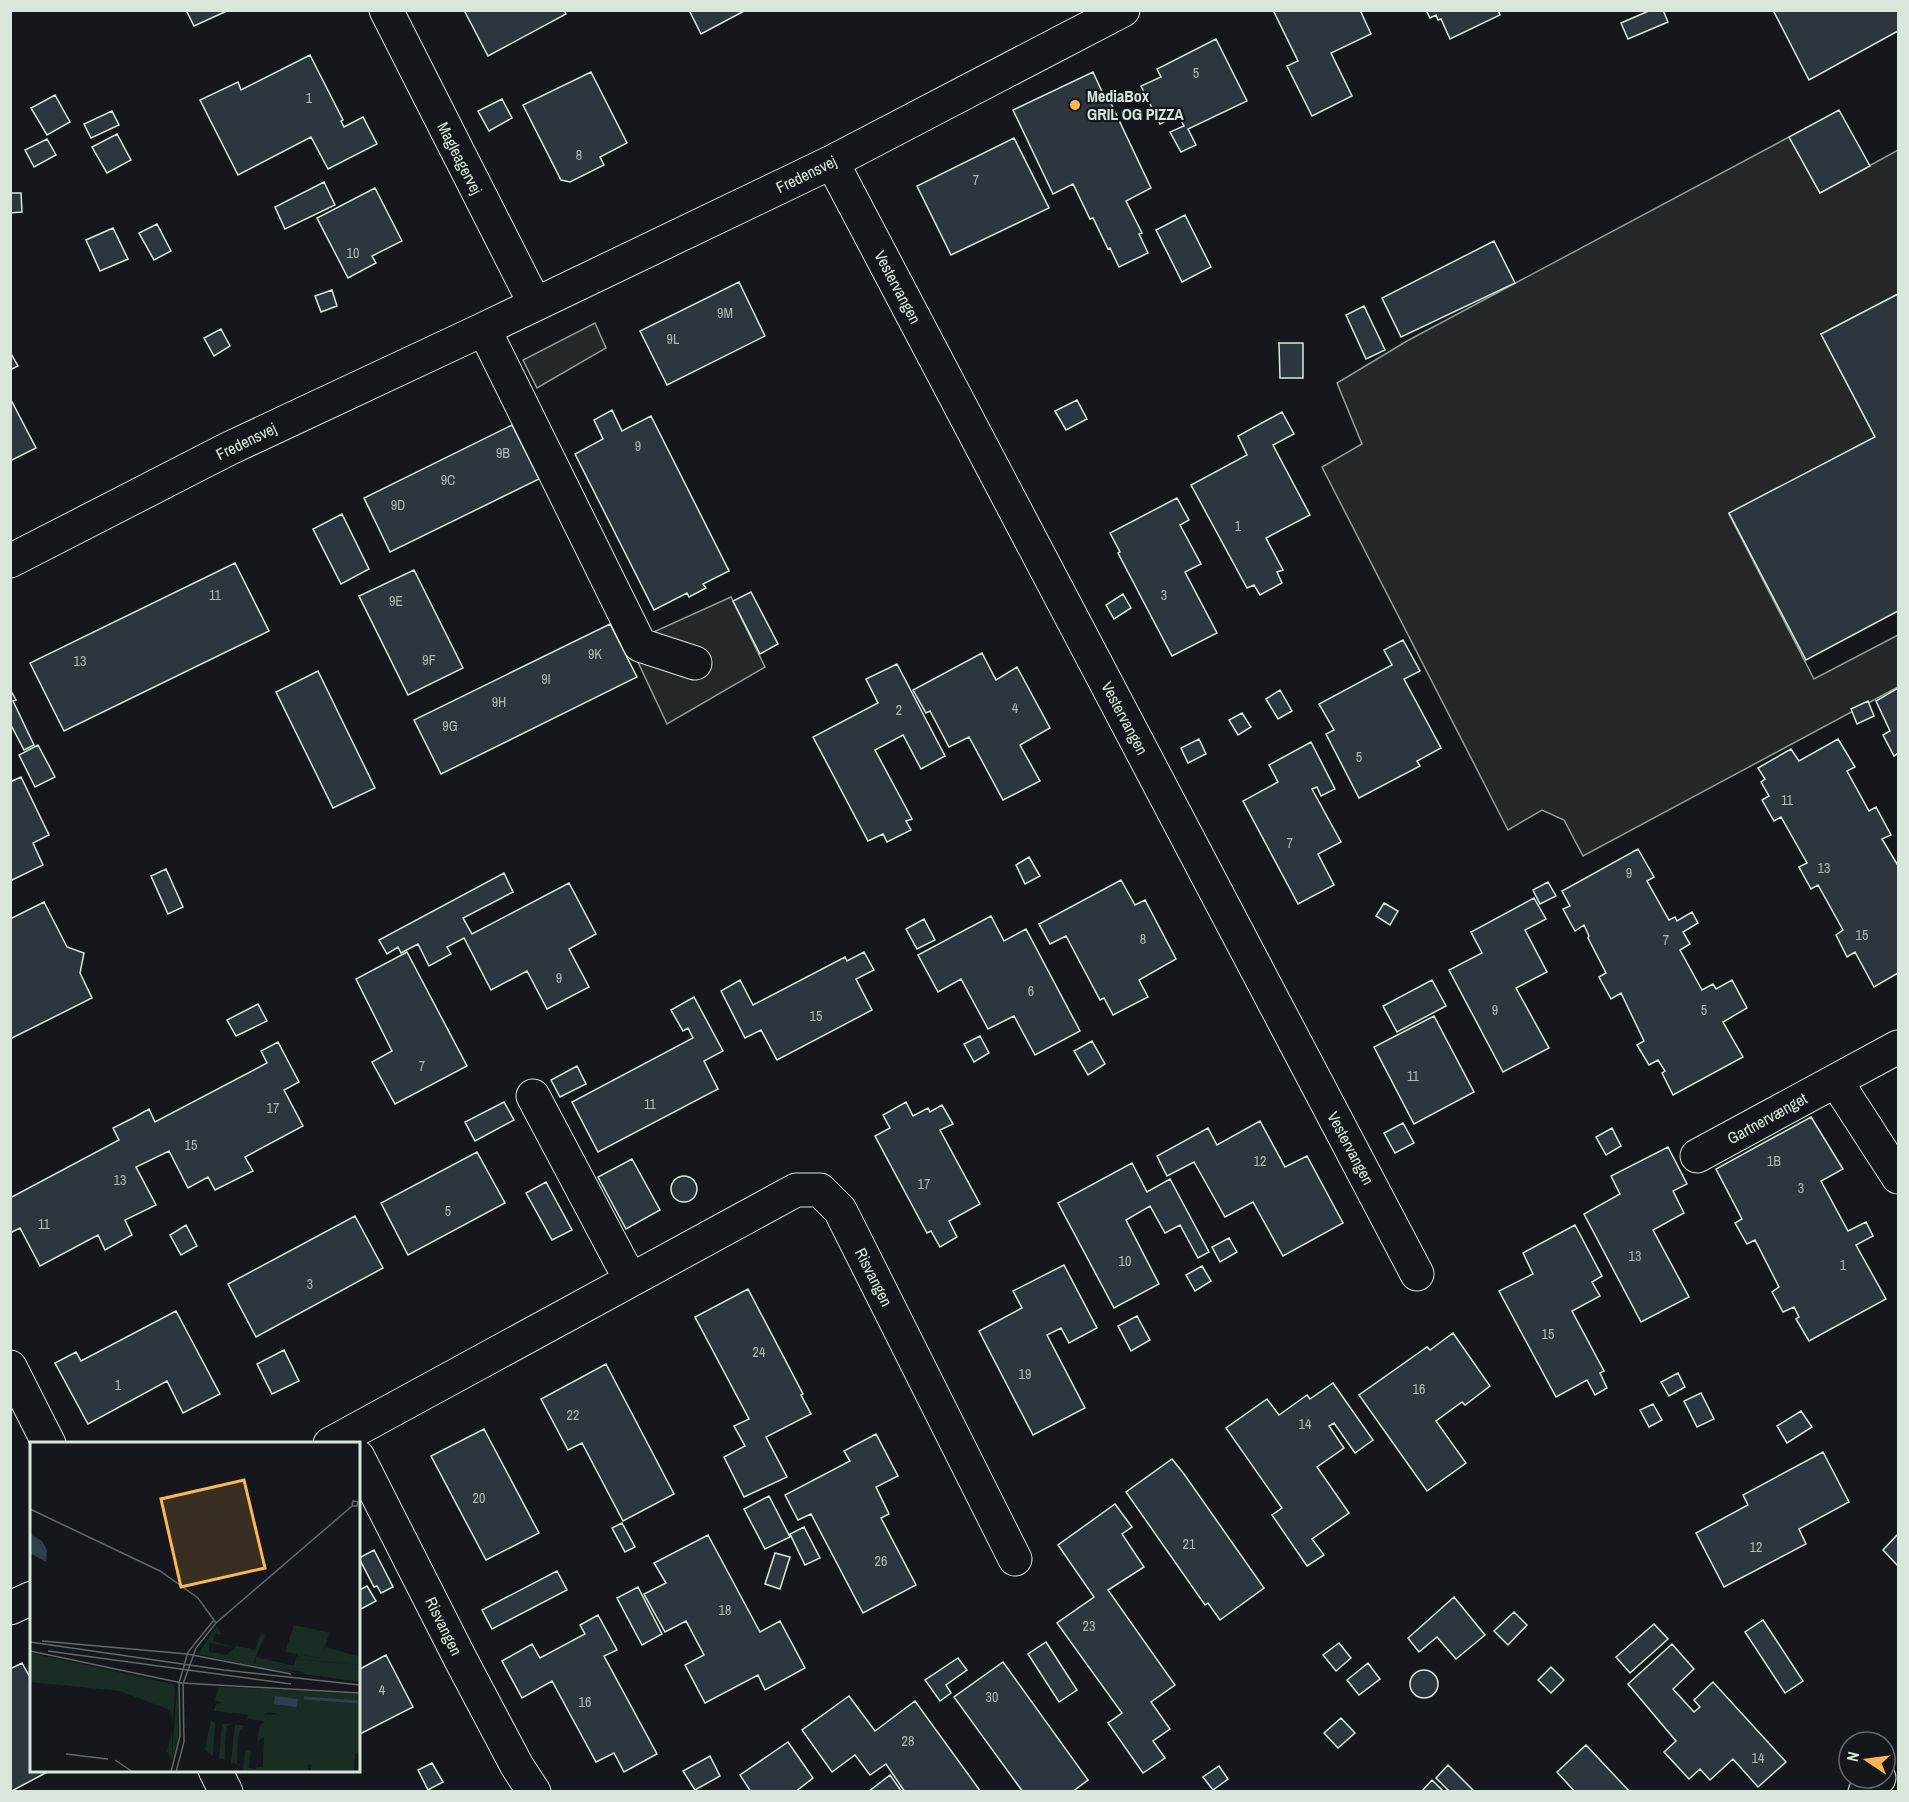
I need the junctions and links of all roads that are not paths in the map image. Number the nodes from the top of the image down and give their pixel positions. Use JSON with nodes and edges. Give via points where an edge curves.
{"nodes":[{"id":1,"x":386,"y":10,"type":"edge"},
{"id":2,"x":1120,"y":11,"type":"edge"},
{"id":3,"x":832,"y":162,"type":"junction"},
{"id":4,"x":535,"y":304,"type":"junction"},
{"id":5,"x":484,"y":329,"type":"junction"},
{"id":6,"x":10,"y":561,"type":"edge"},
{"id":7,"x":695,"y":663,"type":"dead end"},
{"id":8,"x":1899,"y":1047,"type":"edge"},
{"id":9,"x":1836,"y":1081,"type":"junction"},
{"id":10,"x":533,"y":1096,"type":"dead end"},
{"id":11,"x":1697,"y":1156,"type":"dead end"},
{"id":12,"x":1899,"y":1177,"type":"edge"},
{"id":13,"x":1417,"y":1274,"type":"dead end"},
{"id":14,"x":630,"y":1279,"type":"junction"},
{"id":15,"x":10,"y":1367,"type":"edge"},
{"id":16,"x":48,"y":1442,"type":"edge"},
{"id":17,"x":352,"y":1442,"type":"edge"},
{"id":18,"x":360,"y":1470,"type":"edge"},
{"id":19,"x":1015,"y":1559,"type":"dead end"},
{"id":20,"x":30,"y":1599,"type":"edge"},
{"id":21,"x":10,"y":1608,"type":"edge"},
{"id":22,"x":216,"y":1772,"type":"edge"},
{"id":23,"x":226,"y":1791,"type":"edge"},
{"id":24,"x":534,"y":1791,"type":"edge"}],
"edges":[{"from":1,"to":4,"type":"street","name":"Magleagervej"},
{"from":2,"to":3,"type":"street","name":"Fredensvej"},
{"from":3,"to":4,"type":"street","name":"Fredensvej"},
{"from":3,"to":13,"type":"street","name":"Vestervangen"},
{"from":4,"to":5,"type":"street","name":"Fredensvej"},
{"from":5,"to":6,"type":"street","name":"Fredensvej","via":[[228,449]]},
{"from":5,"to":7,"type":"street","via":[[640,645]]},
{"from":8,"to":9,"type":"street","name":"Gartnervænget"},
{"from":9,"to":11,"type":"street","name":"Gartnervænget"},
{"from":9,"to":12,"type":"street"},
{"from":10,"to":14,"type":"street"},
{"from":14,"to":17,"type":"street","name":"Risvangen"},
{"from":14,"to":19,"type":"street","name":"Risvangen","via":[[796,1190],[820,1190],[840,1210]]},
{"from":15,"to":16,"type":"street"},
{"from":18,"to":24,"type":"street","name":"Risvangen","via":[[517,1766]]},
{"from":20,"to":21,"type":"street"},
{"from":22,"to":23,"type":"street"}]}
